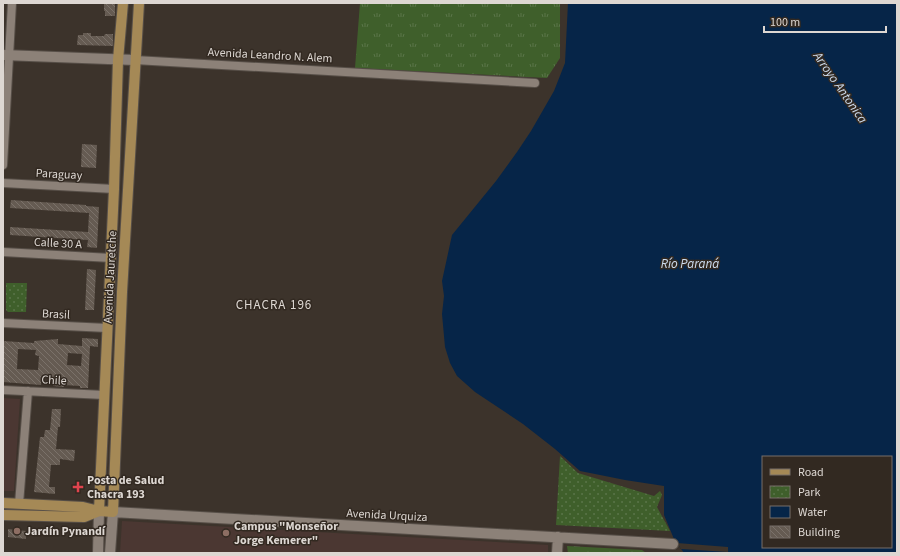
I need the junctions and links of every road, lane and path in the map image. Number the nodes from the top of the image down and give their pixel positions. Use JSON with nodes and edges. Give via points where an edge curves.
{"nodes":[{"id":1,"x":12,"y":3,"type":"edge"},
{"id":2,"x":123,"y":3,"type":"edge"},
{"id":3,"x":138,"y":3,"type":"edge"},
{"id":4,"x":6,"y":56,"type":"edge"},
{"id":5,"x":127,"y":60,"type":"junction"},
{"id":6,"x":535,"y":82,"type":"dead end"},
{"id":7,"x":3,"y":165,"type":"edge"},
{"id":8,"x":3,"y":183,"type":"edge"},
{"id":9,"x":114,"y":189,"type":"junction"},
{"id":10,"x":3,"y":252,"type":"edge"},
{"id":11,"x":111,"y":258,"type":"junction"},
{"id":12,"x":3,"y":323,"type":"edge"},
{"id":13,"x":107,"y":328,"type":"junction"},
{"id":14,"x":3,"y":390,"type":"edge"},
{"id":15,"x":28,"y":391,"type":"junction"},
{"id":16,"x":104,"y":395,"type":"junction"},
{"id":17,"x":3,"y":503,"type":"edge"},
{"id":18,"x":19,"y":504,"type":"junction"},
{"id":19,"x":100,"y":512,"type":"junction"},
{"id":20,"x":113,"y":512,"type":"junction"},
{"id":21,"x":3,"y":515,"type":"edge"},
{"id":22,"x":558,"y":537,"type":"junction"},
{"id":23,"x":673,"y":544,"type":"dead end"},
{"id":24,"x":98,"y":553,"type":"edge"},
{"id":25,"x":110,"y":553,"type":"edge"},
{"id":26,"x":557,"y":553,"type":"edge"}],
"edges":[{"from":1,"to":4,"type":"street"},
{"from":2,"to":5,"type":"main road","name":"Avenida Jauretche"},
{"from":3,"to":5,"type":"main road","name":"Avenida Jauretche"},
{"from":4,"to":5,"type":"main road","name":"Avenida Leandro N. Alem"},
{"from":4,"to":7,"type":"street"},
{"from":5,"to":6,"type":"street","name":"Avenida Leandro N. Alem"},
{"from":5,"to":9,"type":"main road","name":"Avenida Jauretche"},
{"from":5,"to":20,"type":"main road","name":"Avenida Jauretche","via":[[122,292]]},
{"from":8,"to":9,"type":"street","name":"Paraguay"},
{"from":9,"to":11,"type":"main road","name":"Avenida Jauretche"},
{"from":10,"to":11,"type":"street","name":"Calle 30 A"},
{"from":11,"to":13,"type":"main road","name":"Avenida Jauretche"},
{"from":12,"to":13,"type":"street","name":"Brasil"},
{"from":13,"to":16,"type":"main road","name":"Avenida Jauretche"},
{"from":14,"to":15,"type":"street","name":"Chile"},
{"from":15,"to":16,"type":"street","name":"Chile"},
{"from":15,"to":18,"type":"street"},
{"from":16,"to":19,"type":"main road","name":"Avenida Jauretche"},
{"from":17,"to":18,"type":"main road","name":"Avenida Urquiza"},
{"from":18,"to":19,"type":"main road","name":"Avenida Urquiza","via":[[84,507]]},
{"from":19,"to":20,"type":"main road","name":"Avenida Urquiza"},
{"from":19,"to":21,"type":"main road","name":"Avenida Urquiza","via":[[84,517]]},
{"from":19,"to":24,"type":"main road","name":"Avenida Jauretche"},
{"from":20,"to":22,"type":"main road","name":"Avenida Urquiza"},
{"from":20,"to":25,"type":"main road","name":"Avenida Jauretche"},
{"from":22,"to":23,"type":"main road","name":"Avenida Urquiza"},
{"from":22,"to":26,"type":"main road"}]}
